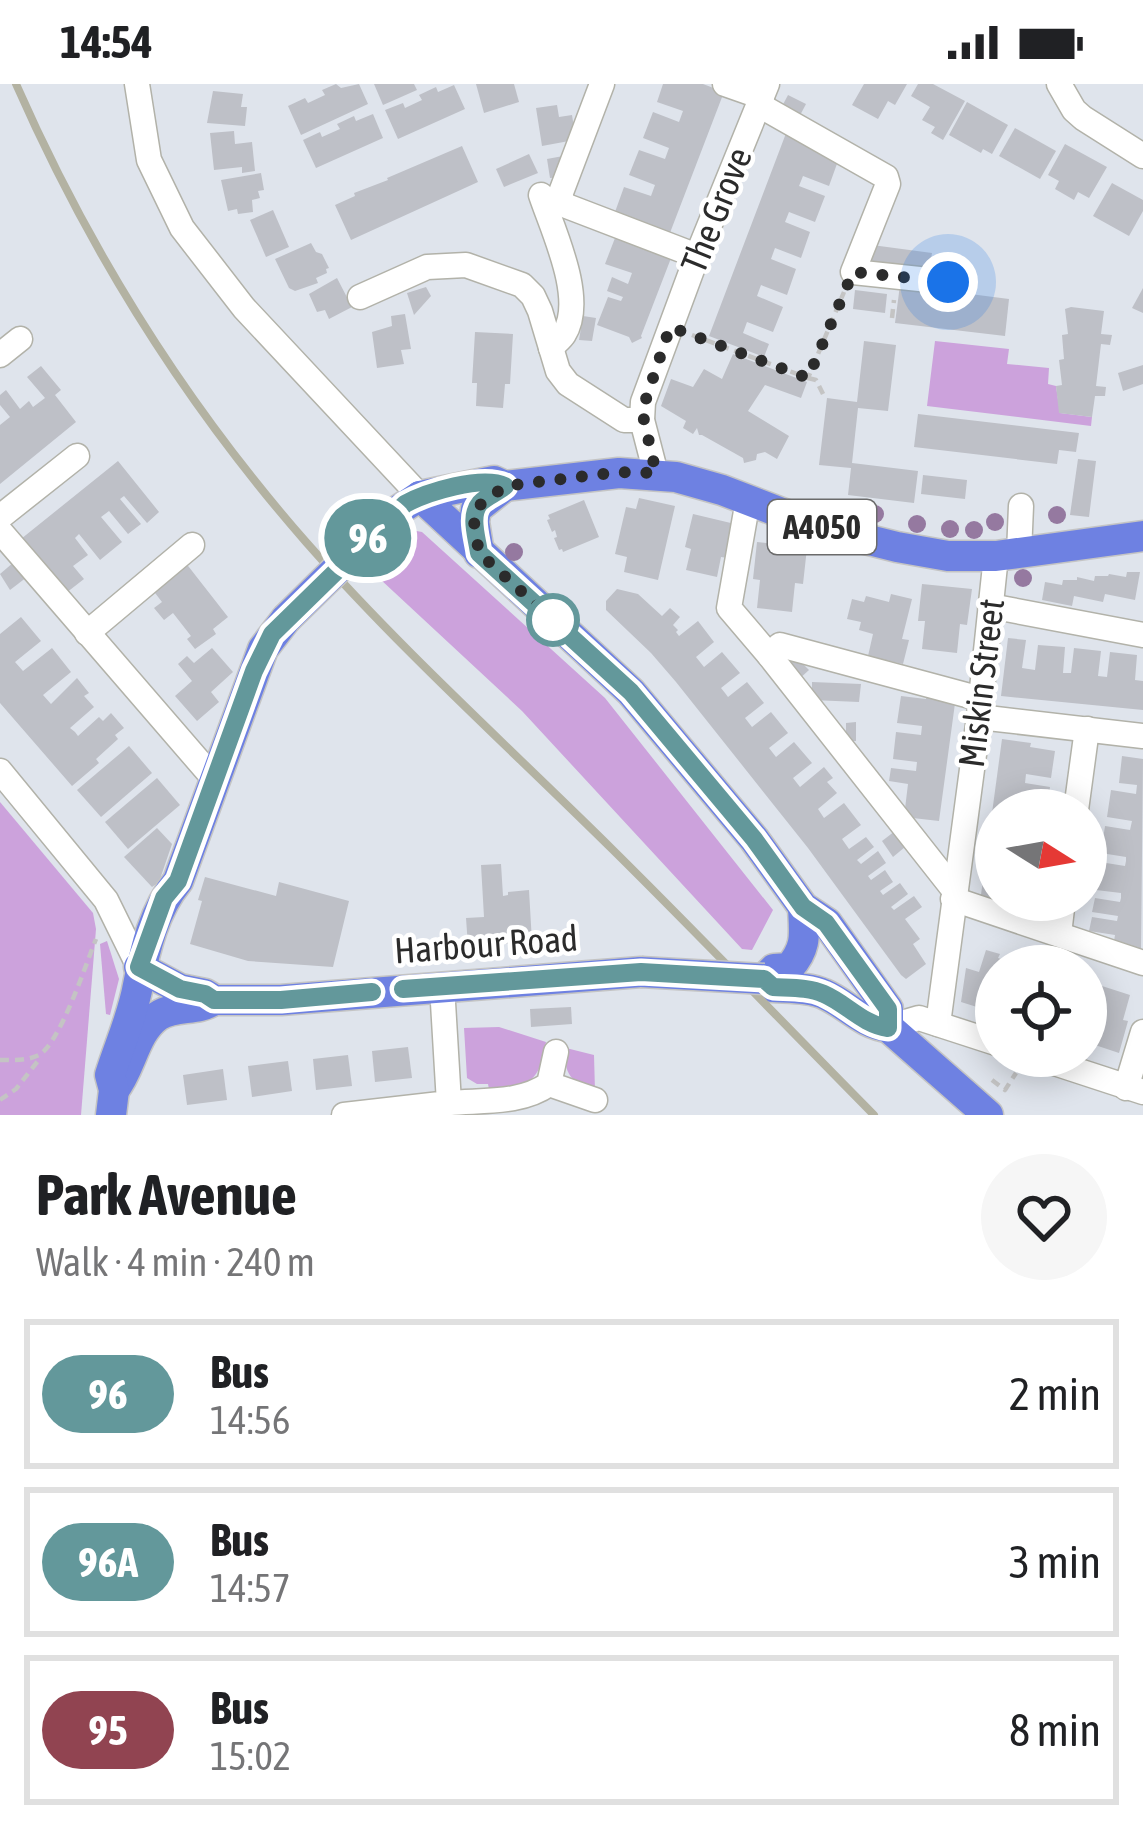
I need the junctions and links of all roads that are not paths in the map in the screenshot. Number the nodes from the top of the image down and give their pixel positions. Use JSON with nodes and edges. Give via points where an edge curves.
{"nodes":[{"id":1,"x":602,"y":84,"type":"edge"},
{"id":2,"x":725,"y":84,"type":"edge"},
{"id":3,"x":1059,"y":84,"type":"edge"},
{"id":4,"x":138,"y":85,"type":"edge"},
{"id":5,"x":762,"y":95,"type":"edge"},
{"id":6,"x":1143,"y":156,"type":"edge"},
{"id":7,"x":541,"y":195,"type":"dead end"},
{"id":8,"x":697,"y":256,"type":"junction"},
{"id":9,"x":948,"y":282,"type":"dead end"},
{"id":10,"x":360,"y":297,"type":"dead end"},
{"id":11,"x":551,"y":348,"type":"junction"},
{"id":12,"x":642,"y":421,"type":"junction"},
{"id":13,"x":76,"y":456,"type":"dead end"},
{"id":14,"x":656,"y":473,"type":"junction"},
{"id":15,"x":505,"y":486,"type":"junction"},
{"id":16,"x":420,"y":496,"type":"junction"},
{"id":17,"x":748,"y":500,"type":"junction"},
{"id":18,"x":1021,"y":506,"type":"dead end"},
{"id":19,"x":0,"y":517,"type":"edge"},
{"id":20,"x":0,"y":531,"type":"edge"},
{"id":21,"x":1143,"y":536,"type":"edge"},
{"id":22,"x":192,"y":545,"type":"dead end"},
{"id":23,"x":479,"y":553,"type":"junction"},
{"id":24,"x":1008,"y":554,"type":"junction"},
{"id":25,"x":990,"y":606,"type":"junction"},
{"id":26,"x":87,"y":633,"type":"junction"},
{"id":27,"x":1143,"y":635,"type":"edge"},
{"id":28,"x":769,"y":655,"type":"junction"},
{"id":29,"x":980,"y":708,"type":"junction"},
{"id":30,"x":1087,"y":729,"type":"junction"},
{"id":31,"x":1143,"y":736,"type":"edge"},
{"id":32,"x":0,"y":771,"type":"edge"},
{"id":33,"x":215,"y":780,"type":"junction"},
{"id":34,"x":1079,"y":789,"type":"edge"},
{"id":35,"x":953,"y":895,"type":"junction"},
{"id":36,"x":106,"y":900,"type":"junction"},
{"id":37,"x":803,"y":907,"type":"junction"},
{"id":38,"x":156,"y":918,"type":"junction"},
{"id":39,"x":1061,"y":921,"type":"edge"},
{"id":40,"x":1059,"y":934,"type":"junction"},
{"id":41,"x":1143,"y":963,"type":"edge"},
{"id":42,"x":139,"y":967,"type":"junction"},
{"id":43,"x":764,"y":979,"type":"junction"},
{"id":44,"x":442,"y":986,"type":"junction"},
{"id":45,"x":214,"y":1000,"type":"junction"},
{"id":46,"x":938,"y":1024,"type":"junction"},
{"id":47,"x":888,"y":1028,"type":"junction"},
{"id":48,"x":1143,"y":1032,"type":"edge"},
{"id":49,"x":975,"y":1036,"type":"edge"},
{"id":50,"x":556,"y":1052,"type":"dead end"},
{"id":51,"x":1080,"y":1077,"type":"edge"},
{"id":52,"x":549,"y":1084,"type":"junction"},
{"id":53,"x":1134,"y":1090,"type":"edge"},
{"id":54,"x":596,"y":1100,"type":"dead end"},
{"id":55,"x":113,"y":1103,"type":"edge"},
{"id":56,"x":449,"y":1103,"type":"junction"},
{"id":57,"x":997,"y":1103,"type":"edge"},
{"id":58,"x":344,"y":1115,"type":"edge"}],
"edges":[{"from":1,"to":8,"type":"street","via":[[560,195],[564,205]]},
{"from":2,"to":5,"type":"street"},
{"from":3,"to":6,"type":"street","via":[[1083,118]]},
{"from":4,"to":16,"type":"street","via":[[149,160],[182,228],[244,308]]},
{"from":5,"to":8,"type":"street","name":"The Grove"},
{"from":5,"to":9,"type":"street","via":[[886,177],[853,272]]},
{"from":7,"to":11,"type":"street","via":[[572,308]]},
{"from":8,"to":12,"type":"street","name":"The Grove"},
{"from":10,"to":11,"type":"street","via":[[428,267],[466,265],[533,296]]},
{"from":11,"to":12,"type":"street","via":[[568,384],[624,420]]},
{"from":12,"to":14,"type":"street","name":"The Grove"},
{"from":13,"to":19,"type":"street"},
{"from":14,"to":15,"type":"main road","number":"A4050"},
{"from":14,"to":17,"type":"main road","number":"A4050"},
{"from":15,"to":16,"type":"main road","number":"A4050","via":[[494,481]]},
{"from":15,"to":23,"type":"main road","via":[[476,508]]},
{"from":16,"to":23,"type":"main road"},
{"from":16,"to":33,"type":"main road","number":"A4050","bridge":true,"via":[[392,514],[263,650]]},
{"from":17,"to":24,"type":"main road","number":"A4050","via":[[897,548]]},
{"from":17,"to":28,"type":"street","via":[[729,608]]},
{"from":18,"to":24,"type":"street","name":"Miskin Street"},
{"from":20,"to":26,"type":"street"},
{"from":21,"to":24,"type":"main road","number":"A4050"},
{"from":22,"to":26,"type":"street"},
{"from":23,"to":37,"type":"main road","via":[[631,692]]},
{"from":24,"to":25,"type":"street","name":"Miskin Street"},
{"from":25,"to":27,"type":"street"},
{"from":25,"to":29,"type":"street","name":"Miskin Street"},
{"from":26,"to":33,"type":"street"},
{"from":28,"to":29,"type":"street","via":[[780,645]]},
{"from":28,"to":35,"type":"street"},
{"from":29,"to":30,"type":"street"},
{"from":29,"to":35,"type":"street","name":"Miskin Street"},
{"from":30,"to":31,"type":"street"},
{"from":30,"to":34,"type":"street"},
{"from":32,"to":36,"type":"street"},
{"from":33,"to":38,"type":"main road","number":"A4050"},
{"from":35,"to":40,"type":"street"},
{"from":35,"to":46,"type":"street","name":"Miskin Street"},
{"from":36,"to":38,"type":"street"},
{"from":36,"to":42,"type":"street"},
{"from":37,"to":43,"type":"main road","via":[[800,956]]},
{"from":37,"to":47,"type":"main road","via":[[826,923],[888,1009]]},
{"from":38,"to":42,"type":"main road","number":"A4050"},
{"from":39,"to":40,"type":"street"},
{"from":40,"to":41,"type":"street"},
{"from":42,"to":45,"type":"main road"},
{"from":42,"to":55,"type":"main road","via":[[110,1075]]},
{"from":43,"to":44,"type":"main road","name":"Harbour Road","bridge":true,"via":[[641,972]]},
{"from":43,"to":47,"type":"main road","name":"Harbour Road","via":[[824,994]]},
{"from":44,"to":45,"type":"main road","name":"Harbour Road"},
{"from":44,"to":56,"type":"street"},
{"from":45,"to":55,"type":"main road","via":[[158,1016],[140,1037]]},
{"from":46,"to":47,"type":"street","via":[[913,1018]]},
{"from":46,"to":49,"type":"street"},
{"from":47,"to":57,"type":"main road"},
{"from":48,"to":53,"type":"street"},
{"from":50,"to":52,"type":"street"},
{"from":51,"to":53,"type":"street"},
{"from":52,"to":54,"type":"street"},
{"from":52,"to":56,"type":"street","via":[[525,1098]]},
{"from":56,"to":58,"type":"street"}]}
